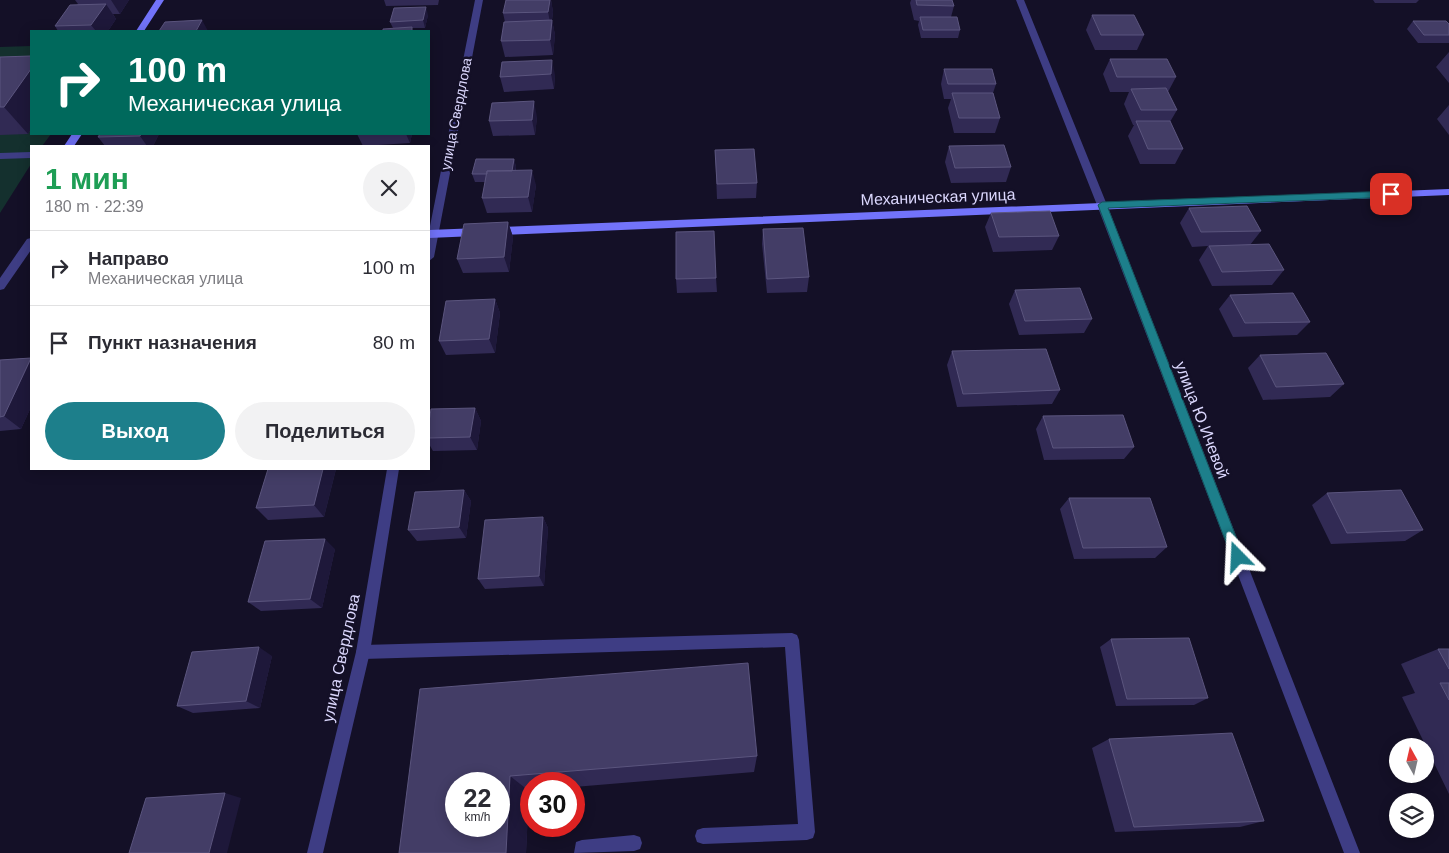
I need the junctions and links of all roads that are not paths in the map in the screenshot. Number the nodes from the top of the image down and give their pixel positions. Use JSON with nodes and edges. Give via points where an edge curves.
{"nodes":[{"id":1,"x":160,"y":0,"type":"edge"},
{"id":2,"x":478,"y":0,"type":"edge"},
{"id":3,"x":1020,"y":0,"type":"edge"},
{"id":4,"x":141,"y":30,"type":"edge"},
{"id":5,"x":30,"y":155,"type":"edge"},
{"id":6,"x":0,"y":156,"type":"edge"},
{"id":7,"x":1449,"y":192,"type":"edge"},
{"id":8,"x":1102,"y":205,"type":"junction"},
{"id":9,"x":431,"y":234,"type":"edge"},
{"id":10,"x":30,"y":243,"type":"edge"},
{"id":11,"x":0,"y":286,"type":"edge"},
{"id":12,"x":393,"y":470,"type":"edge"},
{"id":13,"x":363,"y":652,"type":"junction"},
{"id":14,"x":703,"y":836,"type":"dead end"},
{"id":15,"x":634,"y":843,"type":"dead end"},
{"id":16,"x":315,"y":853,"type":"edge"},
{"id":17,"x":582,"y":853,"type":"edge"},
{"id":18,"x":1352,"y":853,"type":"edge"}],
"edges":[{"from":1,"to":4,"type":"street"},
{"from":2,"to":9,"type":"street","name":"улица Свердлова"},
{"from":3,"to":8,"type":"street","name":"улица Ю.Ичевой"},
{"from":5,"to":6,"type":"street"},
{"from":7,"to":8,"type":"street","name":"Механическая улица"},
{"from":8,"to":9,"type":"street","name":"Механическая улица"},
{"from":8,"to":18,"type":"street","name":"улица Ю.Ичевой"},
{"from":10,"to":11,"type":"street"},
{"from":12,"to":13,"type":"street","name":"улица Свердлова"},
{"from":13,"to":14,"type":"street","via":[[792,640],[807,832]]},
{"from":13,"to":16,"type":"street","name":"улица Свердлова"},
{"from":15,"to":17,"type":"street","via":[[582,848]]}]}
